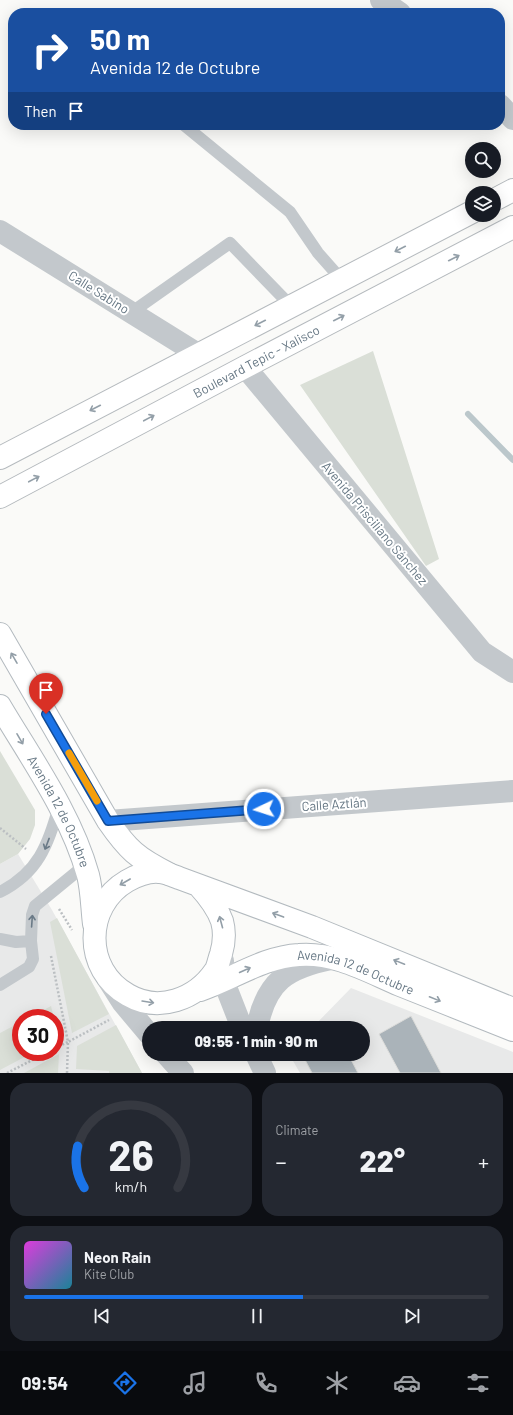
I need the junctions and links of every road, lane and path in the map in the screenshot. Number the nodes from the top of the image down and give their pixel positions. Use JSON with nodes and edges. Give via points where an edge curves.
{"nodes":[{"id":1,"x":505,"y":110,"type":"edge"},
{"id":2,"x":513,"y":119,"type":"edge"},
{"id":3,"x":190,"y":130,"type":"edge"},
{"id":4,"x":513,"y":190,"type":"edge"},
{"id":5,"x":501,"y":196,"type":"edge"},
{"id":6,"x":465,"y":216,"type":"edge"},
{"id":7,"x":513,"y":227,"type":"edge"},
{"id":8,"x":0,"y":231,"type":"edge"},
{"id":9,"x":341,"y":279,"type":"junction"},
{"id":10,"x":292,"y":307,"type":"junction"},
{"id":11,"x":132,"y":312,"type":"junction"},
{"id":12,"x":198,"y":354,"type":"junction"},
{"id":13,"x":245,"y":367,"type":"junction"},
{"id":14,"x":0,"y":458,"type":"edge"},
{"id":15,"x":0,"y":497,"type":"edge"},
{"id":16,"x":0,"y":634,"type":"edge"},
{"id":17,"x":513,"y":672,"type":"edge"},
{"id":18,"x":0,"y":706,"type":"edge"},
{"id":19,"x":513,"y":791,"type":"edge"},
{"id":20,"x":59,"y":807,"type":"junction"},
{"id":21,"x":108,"y":821,"type":"junction"},
{"id":22,"x":0,"y":828,"type":"edge"},
{"id":23,"x":29,"y":851,"type":"dead end"},
{"id":24,"x":85,"y":865,"type":"junction"},
{"id":25,"x":175,"y":877,"type":"junction"},
{"id":26,"x":199,"y":886,"type":"junction"},
{"id":27,"x":0,"y":892,"type":"edge"},
{"id":28,"x":94,"y":925,"type":"junction"},
{"id":29,"x":0,"y":939,"type":"edge"},
{"id":30,"x":31,"y":941,"type":"junction"},
{"id":31,"x":224,"y":944,"type":"junction"},
{"id":32,"x":335,"y":958,"type":"junction"},
{"id":33,"x":102,"y":970,"type":"junction"},
{"id":34,"x":224,"y":982,"type":"junction"},
{"id":35,"x":0,"y":985,"type":"edge"},
{"id":36,"x":197,"y":991,"type":"junction"},
{"id":37,"x":513,"y":1009,"type":"edge"},
{"id":38,"x":115,"y":1017,"type":"dead end"},
{"id":39,"x":239,"y":1021,"type":"edge"},
{"id":40,"x":259,"y":1021,"type":"edge"},
{"id":41,"x":142,"y":1026,"type":"edge"},
{"id":42,"x":513,"y":1030,"type":"edge"},
{"id":43,"x":30,"y":1061,"type":"edge"},
{"id":44,"x":172,"y":1061,"type":"edge"},
{"id":45,"x":259,"y":1061,"type":"edge"},
{"id":46,"x":6,"y":1073,"type":"edge"},
{"id":47,"x":67,"y":1073,"type":"edge"},
{"id":48,"x":183,"y":1073,"type":"edge"},
{"id":49,"x":265,"y":1073,"type":"edge"}],
"edges":[{"from":1,"to":2,"type":"street"},
{"from":3,"to":9,"type":"lane","via":[[290,212],[318,253]]},
{"from":4,"to":5,"type":"main road"},
{"from":6,"to":9,"type":"main road","one_way":true},
{"from":13,"to":7,"type":"main road","name":"Boulevard Tepic - Xalisco","one_way":true},
{"from":8,"to":11,"type":"street","name":"Calle Sabino"},
{"from":9,"to":10,"type":"main road"},
{"from":10,"to":11,"type":"lane","via":[[230,243]]},
{"from":10,"to":12,"type":"main road","one_way":true},
{"from":11,"to":12,"type":"street","name":"Calle Sabino"},
{"from":12,"to":14,"type":"main road","one_way":true},
{"from":15,"to":13,"type":"main road","name":"Boulevard Tepic - Xalisco","one_way":true},
{"from":13,"to":17,"type":"street","name":"Avenida Prisciliano Sánchez","via":[[482,652]]},
{"from":21,"to":16,"type":"main road","name":"Avenida 12 de Octubre","one_way":true},
{"from":18,"to":20,"type":"main road","name":"Avenida 12 de Octubre","one_way":true},
{"from":19,"to":21,"type":"street","name":"Calle Aztlán"},
{"from":20,"to":24,"type":"main road","name":"Avenida 12 de Octubre"},
{"from":20,"to":27,"type":"lane","one_way":true,"via":[[46,847],[35,866],[16,884]]},
{"from":21,"to":25,"type":"main road","name":"Avenida 12 de Octubre","via":[[138,857]]},
{"from":22,"to":23,"type":"path"},
{"from":24,"to":28,"type":"main road","name":"Avenida 12 de Octubre","via":[[89,878]]},
{"from":30,"to":24,"type":"lane","one_way":true,"via":[[35,906]]},
{"from":25,"to":26,"type":"main road","name":"Avenida 12 de Octubre"},
{"from":25,"to":28,"type":"main road","name":"Avenida 12 de Octubre","one_way":true,"via":[[158,872],[151,873],[136,876],[117,887],[102,904]]},
{"from":31,"to":26,"type":"main road","name":"Avenida 12 de Octubre","one_way":true,"via":[[222,922],[214,902]]},
{"from":37,"to":26,"type":"main road","name":"Avenida 12 de Octubre","one_way":true,"via":[[312,927]]},
{"from":28,"to":33,"type":"main road","name":"Avenida 12 de Octubre","via":[[94,948]]},
{"from":29,"to":30,"type":"lane"},
{"from":30,"to":35,"type":"lane","via":[[33,959],[29,967]]},
{"from":31,"to":34,"type":"street"},
{"from":31,"to":36,"type":"main road","name":"Avenida 12 de Octubre","via":[[216,970]]},
{"from":34,"to":32,"type":"main road","name":"Avenida 12 de Octubre","one_way":true,"via":[[244,970],[282,958],[300,955]]},
{"from":32,"to":40,"type":"street","via":[[307,964],[280,980],[271,990]]},
{"from":32,"to":42,"type":"main road","name":"Avenida 12 de Octubre","one_way":true},
{"from":33,"to":36,"type":"main road","name":"Avenida 12 de Octubre","one_way":true,"via":[[113,985],[128,996],[145,1002],[181,1000]]},
{"from":33,"to":41,"type":"street","via":[[123,1003]]},
{"from":34,"to":36,"type":"main road","name":"Avenida 12 de Octubre"},
{"from":34,"to":39,"type":"street"},
{"from":38,"to":47,"type":"path","via":[[68,1042]]},
{"from":43,"to":46,"type":"path"},
{"from":44,"to":48,"type":"street"},
{"from":45,"to":49,"type":"street"}]}
